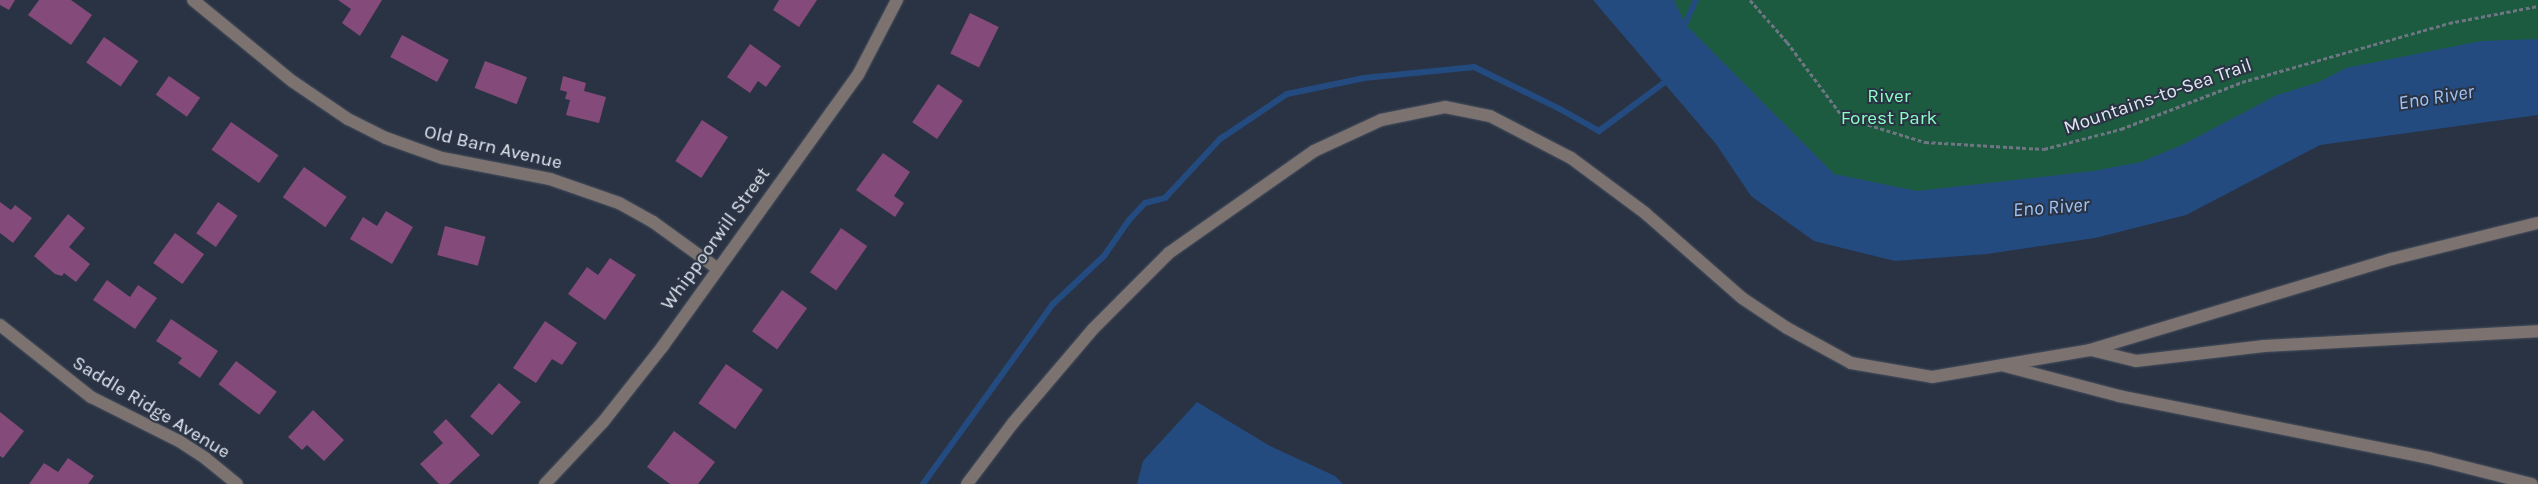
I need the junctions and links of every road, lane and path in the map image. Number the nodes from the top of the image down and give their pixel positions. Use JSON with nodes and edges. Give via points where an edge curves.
{"nodes":[{"id":1,"x":193,"y":0,"type":"edge"},
{"id":2,"x":897,"y":0,"type":"edge"},
{"id":3,"x":1750,"y":0,"type":"edge"},
{"id":4,"x":2538,"y":6,"type":"edge"},
{"id":5,"x":2538,"y":223,"type":"edge"},
{"id":6,"x":718,"y":269,"type":"junction"},
{"id":7,"x":0,"y":324,"type":"edge"},
{"id":8,"x":2538,"y":331,"type":"edge"},
{"id":9,"x":2090,"y":350,"type":"junction"},
{"id":10,"x":2000,"y":365,"type":"junction"},
{"id":11,"x":237,"y":484,"type":"edge"},
{"id":12,"x":544,"y":484,"type":"edge"},
{"id":13,"x":967,"y":484,"type":"edge"},
{"id":14,"x":2532,"y":484,"type":"edge"}],
"edges":[{"from":1,"to":6,"type":"street","name":"Old Barn Avenue","via":[[292,81],[356,123],[386,138],[442,158],[550,179],[619,203],[653,222]]},
{"from":2,"to":6,"type":"street","name":"Whippoorwill Street","via":[[858,76]]},
{"from":3,"to":4,"type":"path","name":"Mountains-to-Sea Trail","via":[[1787,42],[1843,117],[1925,142],[2044,149],[2121,129],[2242,82],[2449,23]]},
{"from":5,"to":9,"type":"street","via":[[2392,259]]},
{"from":6,"to":12,"type":"street","name":"Whippoorwill Street","via":[[632,387]]},
{"from":7,"to":11,"type":"street","name":"Saddle Ridge Avenue","via":[[91,397],[185,445]]},
{"from":8,"to":9,"type":"street","via":[[2264,346],[2136,361]]},
{"from":9,"to":10,"type":"street"},
{"from":10,"to":13,"type":"street","via":[[1932,377],[1851,363],[1742,298],[1645,212],[1572,158],[1490,116],[1445,107],[1381,120],[1314,151],[1169,254],[1093,329],[1013,423]]},
{"from":10,"to":14,"type":"street","via":[[2119,396],[2429,458]]}]}
